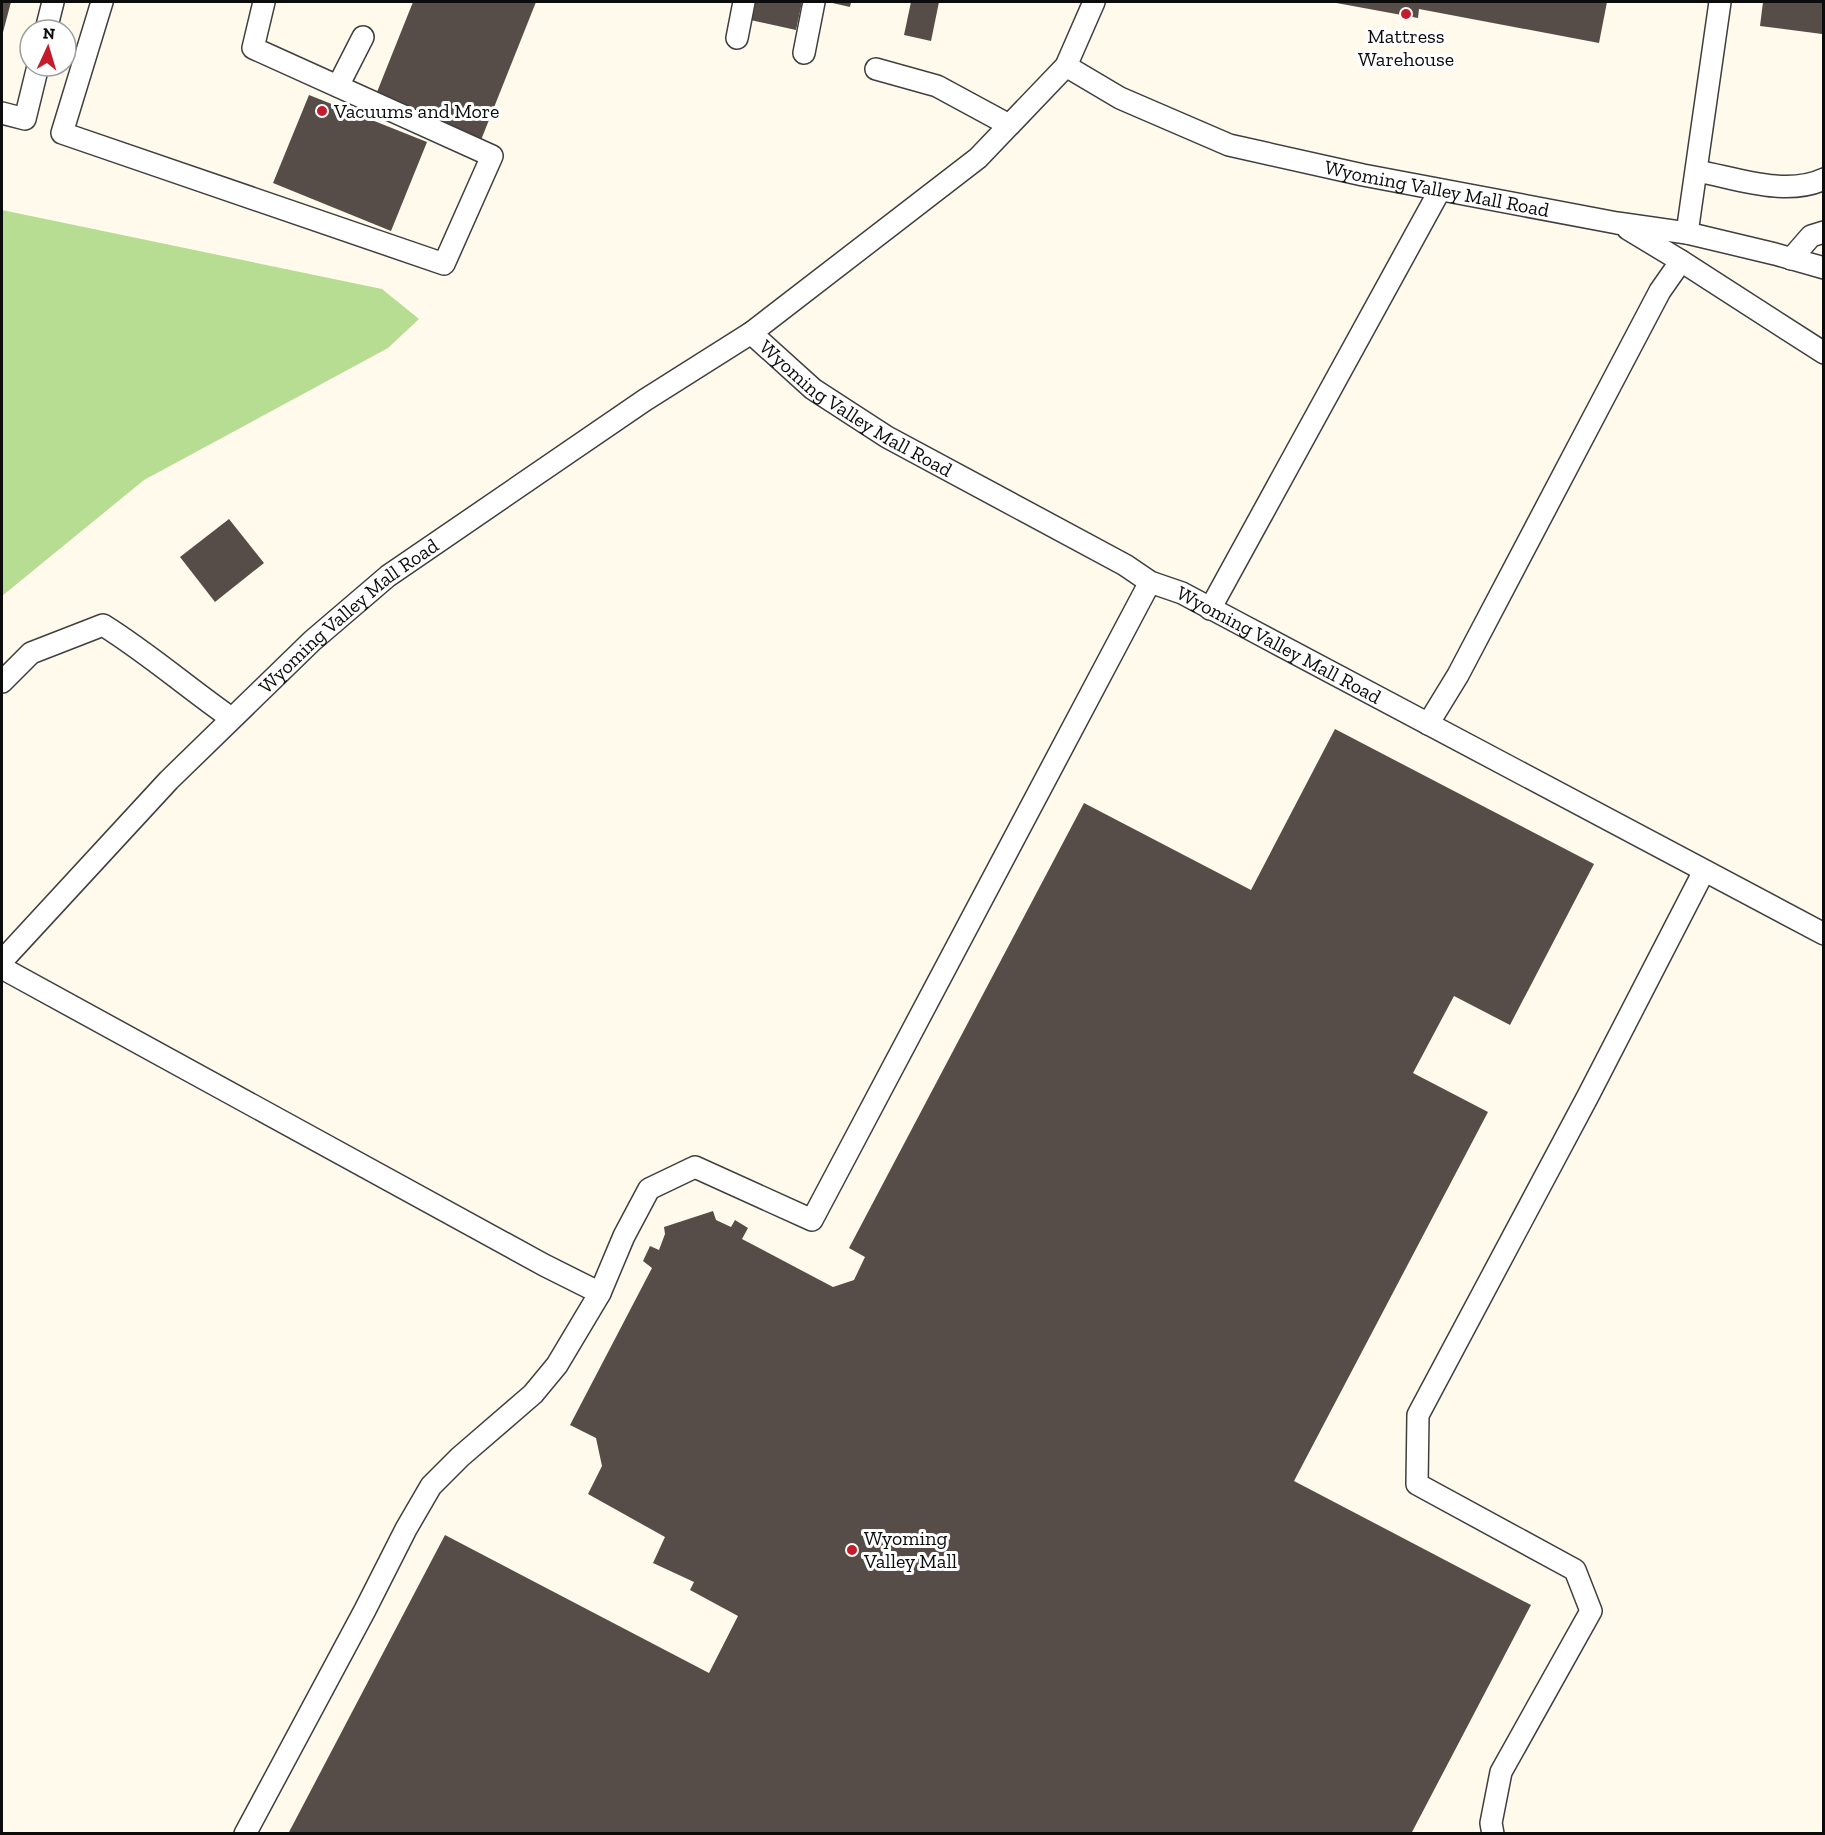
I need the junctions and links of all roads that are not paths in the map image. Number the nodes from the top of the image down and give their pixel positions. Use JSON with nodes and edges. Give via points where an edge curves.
{"nodes":[{"id":1,"x":53,"y":2,"type":"edge"},
{"id":2,"x":102,"y":2,"type":"edge"},
{"id":3,"x":264,"y":2,"type":"edge"},
{"id":4,"x":744,"y":2,"type":"edge"},
{"id":5,"x":814,"y":2,"type":"edge"},
{"id":6,"x":1094,"y":2,"type":"edge"},
{"id":7,"x":1720,"y":2,"type":"edge"},
{"id":8,"x":49,"y":18,"type":"edge"},
{"id":9,"x":363,"y":37,"type":"dead end"},
{"id":10,"x":737,"y":38,"type":"dead end"},
{"id":11,"x":804,"y":53,"type":"dead end"},
{"id":12,"x":1066,"y":66,"type":"junction"},
{"id":13,"x":876,"y":69,"type":"dead end"},
{"id":14,"x":35,"y":78,"type":"edge"},
{"id":15,"x":338,"y":86,"type":"junction"},
{"id":16,"x":2,"y":113,"type":"edge"},
{"id":17,"x":1009,"y":125,"type":"junction"},
{"id":18,"x":1697,"y":171,"type":"junction"},
{"id":19,"x":1824,"y":179,"type":"edge"},
{"id":20,"x":1440,"y":190,"type":"junction"},
{"id":21,"x":1617,"y":223,"type":"junction"},
{"id":22,"x":1824,"y":232,"type":"edge"},
{"id":23,"x":1686,"y":233,"type":"junction"},
{"id":24,"x":1791,"y":259,"type":"junction"},
{"id":25,"x":1681,"y":261,"type":"junction"},
{"id":26,"x":1824,"y":268,"type":"edge"},
{"id":27,"x":751,"y":333,"type":"junction"},
{"id":28,"x":1824,"y":353,"type":"edge"},
{"id":29,"x":1150,"y":582,"type":"junction"},
{"id":30,"x":1210,"y":609,"type":"junction"},
{"id":31,"x":2,"y":682,"type":"edge"},
{"id":32,"x":231,"y":718,"type":"junction"},
{"id":33,"x":1428,"y":724,"type":"junction"},
{"id":34,"x":1704,"y":871,"type":"junction"},
{"id":35,"x":1824,"y":934,"type":"edge"},
{"id":36,"x":2,"y":961,"type":"edge"},
{"id":37,"x":2,"y":968,"type":"edge"},
{"id":38,"x":600,"y":1293,"type":"junction"},
{"id":39,"x":245,"y":1833,"type":"edge"},
{"id":40,"x":1492,"y":1833,"type":"edge"}],
"edges":[{"from":1,"to":8,"type":"lane"},
{"from":2,"to":15,"type":"lane","via":[[62,133],[444,264],[492,156]]},
{"from":3,"to":15,"type":"lane","via":[[253,48]]},
{"from":4,"to":10,"type":"lane"},
{"from":5,"to":11,"type":"lane"},
{"from":6,"to":12,"type":"lane","name":"Wyoming Valley Mall Road"},
{"from":7,"to":18,"type":"lane"},
{"from":9,"to":15,"type":"lane"},
{"from":12,"to":17,"type":"lane","name":"Wyoming Valley Mall Road"},
{"from":12,"to":20,"type":"lane","name":"Wyoming Valley Mall Road","via":[[1120,98],[1229,146]]},
{"from":13,"to":17,"type":"lane","via":[[937,86]]},
{"from":14,"to":16,"type":"lane","via":[[25,119]]},
{"from":17,"to":27,"type":"lane","name":"Wyoming Valley Mall Road","via":[[978,158]]},
{"from":18,"to":19,"type":"lane","via":[[1781,186],[1808,186]]},
{"from":18,"to":23,"type":"lane"},
{"from":20,"to":21,"type":"lane","name":"Wyoming Valley Mall Road"},
{"from":20,"to":30,"type":"lane"},
{"from":21,"to":23,"type":"lane","name":"Wyoming Valley Mall Road"},
{"from":21,"to":25,"type":"lane"},
{"from":22,"to":24,"type":"lane","via":[[1811,236]]},
{"from":23,"to":24,"type":"lane","name":"Wyoming Valley Mall Road"},
{"from":24,"to":26,"type":"lane","name":"Wyoming Valley Mall Road"},
{"from":25,"to":28,"type":"lane"},
{"from":25,"to":33,"type":"lane","via":[[1660,291],[1458,675]]},
{"from":27,"to":29,"type":"lane","name":"Wyoming Valley Mall Road","via":[[813,389],[887,437]]},
{"from":27,"to":32,"type":"lane","name":"Wyoming Valley Mall Road","via":[[645,400],[388,576]]},
{"from":29,"to":30,"type":"lane","name":"Wyoming Valley Mall Road","via":[[1182,593]]},
{"from":29,"to":38,"type":"lane","via":[[812,1220],[695,1167],[649,1189]]},
{"from":30,"to":33,"type":"lane","name":"Wyoming Valley Mall Road"},
{"from":31,"to":32,"type":"lane","via":[[31,653],[103,625],[144,651]]},
{"from":32,"to":36,"type":"lane","name":"Wyoming Valley Mall Road"},
{"from":33,"to":34,"type":"lane","name":"Wyoming Valley Mall Road"},
{"from":34,"to":35,"type":"lane","name":"Wyoming Valley Mall Road"},
{"from":34,"to":40,"type":"lane","via":[[1418,1415],[1417,1484],[1575,1570],[1591,1611],[1501,1772]]},
{"from":37,"to":38,"type":"lane"},
{"from":38,"to":39,"type":"lane","via":[[557,1365],[533,1394],[431,1486]]}]}
